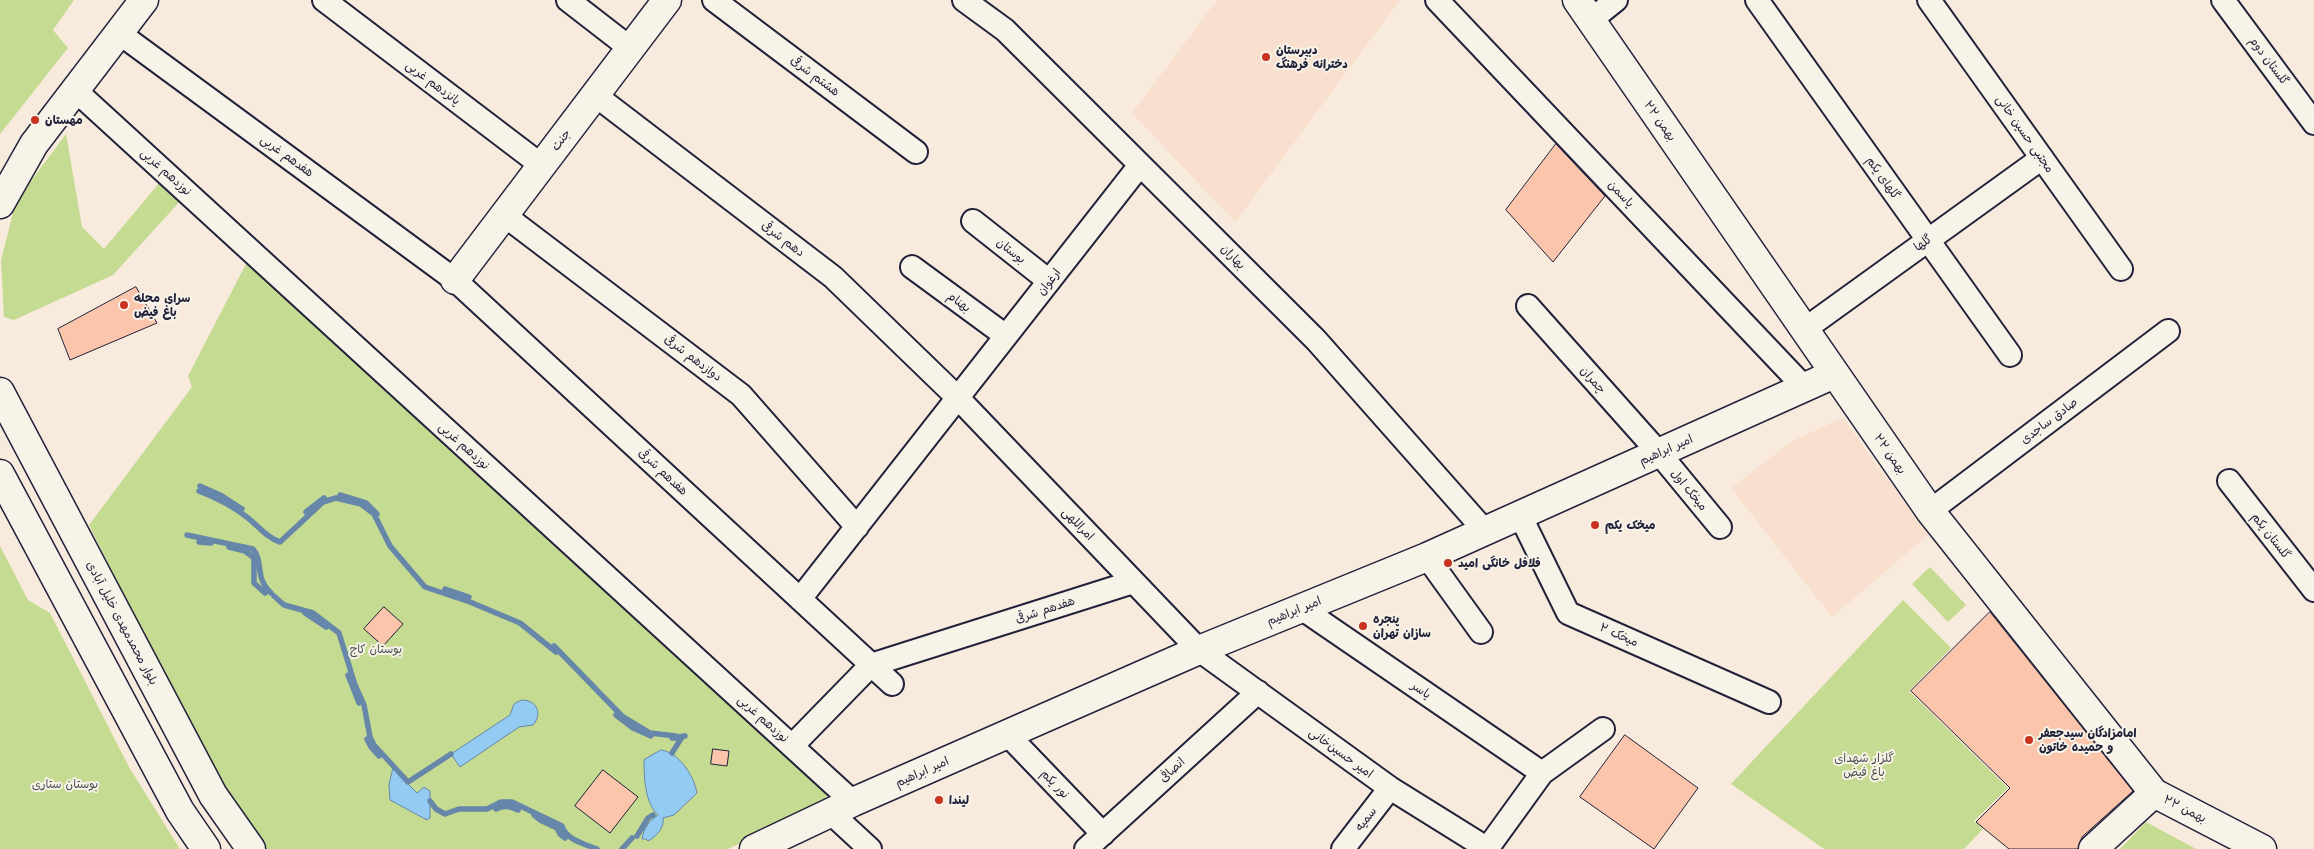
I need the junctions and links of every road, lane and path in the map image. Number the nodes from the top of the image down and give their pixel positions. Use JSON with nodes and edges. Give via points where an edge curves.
{"nodes":[{"id":1,"x":324,"y":0,"type":"edge"},
{"id":2,"x":568,"y":0,"type":"edge"},
{"id":3,"x":667,"y":0,"type":"edge"},
{"id":4,"x":714,"y":0,"type":"edge"},
{"id":5,"x":964,"y":0,"type":"edge"},
{"id":6,"x":1437,"y":0,"type":"edge"},
{"id":7,"x":1616,"y":0,"type":"edge"},
{"id":8,"x":1757,"y":0,"type":"edge"},
{"id":9,"x":1929,"y":0,"type":"edge"},
{"id":10,"x":2223,"y":0,"type":"edge"},
{"id":11,"x":134,"y":4,"type":"edge"},
{"id":12,"x":1584,"y":10,"type":"edge"},
{"id":13,"x":119,"y":33,"type":"junction"},
{"id":14,"x":630,"y":48,"type":"junction"},
{"id":15,"x":75,"y":90,"type":"junction"},
{"id":16,"x":595,"y":95,"type":"junction"},
{"id":17,"x":2314,"y":123,"type":"edge"},
{"id":18,"x":34,"y":144,"type":"junction"},
{"id":19,"x":916,"y":152,"type":"dead end"},
{"id":20,"x":2042,"y":158,"type":"junction"},
{"id":21,"x":541,"y":165,"type":"junction"},
{"id":22,"x":1140,"y":165,"type":"junction"},
{"id":23,"x":0,"y":167,"type":"edge"},
{"id":24,"x":0,"y":204,"type":"edge"},
{"id":25,"x":504,"y":215,"type":"junction"},
{"id":26,"x":973,"y":221,"type":"dead end"},
{"id":27,"x":1928,"y":240,"type":"junction"},
{"id":28,"x":912,"y":267,"type":"dead end"},
{"id":29,"x":2121,"y":269,"type":"dead end"},
{"id":30,"x":455,"y":280,"type":"junction"},
{"id":31,"x":1050,"y":281,"type":"junction"},
{"id":32,"x":1528,"y":306,"type":"dead end"},
{"id":33,"x":1805,"y":329,"type":"junction"},
{"id":34,"x":2168,"y":331,"type":"dead end"},
{"id":35,"x":1006,"y":336,"type":"junction"},
{"id":36,"x":2010,"y":355,"type":"dead end"},
{"id":37,"x":1834,"y":374,"type":"junction"},
{"id":38,"x":1805,"y":388,"type":"junction"},
{"id":39,"x":0,"y":392,"type":"edge"},
{"id":40,"x":958,"y":398,"type":"junction"},
{"id":41,"x":1659,"y":453,"type":"junction"},
{"id":42,"x":0,"y":474,"type":"edge"},
{"id":43,"x":2229,"y":481,"type":"dead end"},
{"id":44,"x":1930,"y":511,"type":"junction"},
{"id":45,"x":1520,"y":515,"type":"junction"},
{"id":46,"x":856,"y":527,"type":"junction"},
{"id":47,"x":1720,"y":527,"type":"dead end"},
{"id":48,"x":1484,"y":531,"type":"junction"},
{"id":49,"x":1427,"y":557,"type":"junction"},
{"id":50,"x":1133,"y":582,"type":"junction"},
{"id":51,"x":2314,"y":590,"type":"edge"},
{"id":52,"x":800,"y":599,"type":"junction"},
{"id":53,"x":1301,"y":608,"type":"junction"},
{"id":54,"x":1481,"y":632,"type":"dead end"},
{"id":55,"x":1199,"y":650,"type":"junction"},
{"id":56,"x":871,"y":665,"type":"junction"},
{"id":57,"x":892,"y":684,"type":"dead end"},
{"id":58,"x":1258,"y":692,"type":"junction"},
{"id":59,"x":1769,"y":702,"type":"dead end"},
{"id":60,"x":1603,"y":729,"type":"dead end"},
{"id":61,"x":1007,"y":734,"type":"junction"},
{"id":62,"x":792,"y":746,"type":"junction"},
{"id":63,"x":1542,"y":773,"type":"junction"},
{"id":64,"x":1390,"y":788,"type":"junction"},
{"id":65,"x":2154,"y":793,"type":"junction"},
{"id":66,"x":842,"y":808,"type":"junction"},
{"id":67,"x":1094,"y":842,"type":"edge"},
{"id":68,"x":206,"y":849,"type":"edge"},
{"id":69,"x":250,"y":849,"type":"edge"},
{"id":70,"x":754,"y":849,"type":"edge"},
{"id":71,"x":870,"y":849,"type":"edge"},
{"id":72,"x":1343,"y":849,"type":"edge"},
{"id":73,"x":1488,"y":849,"type":"edge"},
{"id":74,"x":2093,"y":849,"type":"edge"},
{"id":75,"x":2262,"y":849,"type":"edge"}],
"edges":[{"from":1,"to":21,"type":"street","name":"پانزدهم غربی"},
{"from":2,"to":14,"type":"street"},
{"from":3,"to":14,"type":"main road","name":"جنت"},
{"from":4,"to":19,"type":"street","name":"هشتم شرقی"},
{"from":5,"to":22,"type":"street","name":"بهاران","via":[[1004,30]]},
{"from":6,"to":38,"type":"street","name":"یاسمن"},
{"from":7,"to":12,"type":"street"},
{"from":8,"to":27,"type":"street","name":"گلهای یکم"},
{"from":9,"to":20,"type":"street","name":"مجتبی حسین خانی"},
{"from":10,"to":17,"type":"street","name":"گلستان دوم"},
{"from":11,"to":13,"type":"main road"},
{"from":12,"to":33,"type":"main road","name":"۲۲ بهمن"},
{"from":13,"to":15,"type":"main road"},
{"from":13,"to":30,"type":"street","name":"هفدهم غربی"},
{"from":14,"to":16,"type":"main road","name":"جنت"},
{"from":15,"to":18,"type":"main road"},
{"from":15,"to":62,"type":"street","name":"نوزدهم غربی"},
{"from":16,"to":21,"type":"main road","name":"جنت"},
{"from":16,"to":40,"type":"street","name":"دهم شرقی","via":[[833,277]]},
{"from":18,"to":23,"type":"main road"},
{"from":18,"to":24,"type":"main road"},
{"from":20,"to":27,"type":"street","name":"گلها"},
{"from":20,"to":29,"type":"street","name":"مجتبی حسین خانی"},
{"from":21,"to":25,"type":"main road","name":"جنت"},
{"from":22,"to":31,"type":"street","name":"ارغوان"},
{"from":22,"to":48,"type":"street","name":"بهاران","via":[[1316,340]]},
{"from":25,"to":30,"type":"main road","name":"جنت"},
{"from":25,"to":46,"type":"street","name":"دوازدهم شرقی","via":[[741,395]]},
{"from":26,"to":31,"type":"street","name":"بوستان"},
{"from":27,"to":33,"type":"street","name":"گلها"},
{"from":27,"to":36,"type":"street","name":"گلهای یکم"},
{"from":28,"to":35,"type":"street","name":"بهنام"},
{"from":30,"to":52,"type":"street","name":"هفدهم شرقی"},
{"from":31,"to":35,"type":"street","name":"ارغوان"},
{"from":32,"to":41,"type":"street","name":"چمران"},
{"from":33,"to":37,"type":"main road","name":"۲۲ بهمن"},
{"from":34,"to":44,"type":"street","name":"صادق ساجدی"},
{"from":35,"to":40,"type":"street","name":"ارغوان"},
{"from":37,"to":38,"type":"main road","name":"امیر ابراهیم"},
{"from":37,"to":44,"type":"main road","name":"۲۲ بهمن"},
{"from":38,"to":41,"type":"main road","name":"امیر ابراهیم"},
{"from":39,"to":69,"type":"main road","name":"بلوار محمدمهدی خلیل آبادی","via":[[213,795]]},
{"from":40,"to":46,"type":"street","name":"ارغوان"},
{"from":40,"to":50,"type":"street","name":"امراللهی"},
{"from":41,"to":45,"type":"main road","name":"امیر ابراهیم"},
{"from":41,"to":47,"type":"street","name":"میخک اول"},
{"from":42,"to":68,"type":"main road","via":[[180,811]]},
{"from":43,"to":51,"type":"street","name":"گلستان یکم"},
{"from":44,"to":65,"type":"main road","name":"۲۲ بهمن"},
{"from":45,"to":48,"type":"main road","name":"امیر ابراهیم"},
{"from":45,"to":59,"type":"street","name":"میخک ۲","via":[[1568,613]]},
{"from":46,"to":52,"type":"street","name":"ارغوان"},
{"from":48,"to":49,"type":"main road","name":"امیر ابراهیم"},
{"from":49,"to":53,"type":"main road","name":"امیر ابراهیم"},
{"from":49,"to":54,"type":"street"},
{"from":50,"to":55,"type":"street","name":"امراللهی"},
{"from":50,"to":56,"type":"street","name":"هفدهم شرقی"},
{"from":52,"to":56,"type":"street","name":"هفدهم شرقی"},
{"from":53,"to":55,"type":"main road","name":"امیر ابراهیم"},
{"from":53,"to":63,"type":"street","name":"یاسر"},
{"from":55,"to":58,"type":"street","name":"امیر حسین‌خانی"},
{"from":55,"to":61,"type":"main road","name":"امیر ابراهیم"},
{"from":56,"to":57,"type":"street","name":"هفدهم شرقی"},
{"from":56,"to":62,"type":"street","name":"هفدهم شرقی"},
{"from":58,"to":64,"type":"street","name":"امیر حسین‌خانی"},
{"from":58,"to":67,"type":"street","name":"انصافی"},
{"from":60,"to":63,"type":"street"},
{"from":61,"to":66,"type":"main road","name":"امیر ابراهیم"},
{"from":61,"to":67,"type":"street","name":"نور یکم"},
{"from":62,"to":66,"type":"street","name":"نوزدهم غربی"},
{"from":63,"to":73,"type":"street"},
{"from":64,"to":72,"type":"street","name":"سمیه"},
{"from":64,"to":73,"type":"street","name":"امیر حسین‌خانی"},
{"from":65,"to":74,"type":"main road"},
{"from":65,"to":75,"type":"main road","name":"۲۲ بهمن"},
{"from":66,"to":70,"type":"main road","name":"امیر ابراهیم"},
{"from":66,"to":71,"type":"street","name":"نوزدهم غربی"}]}
